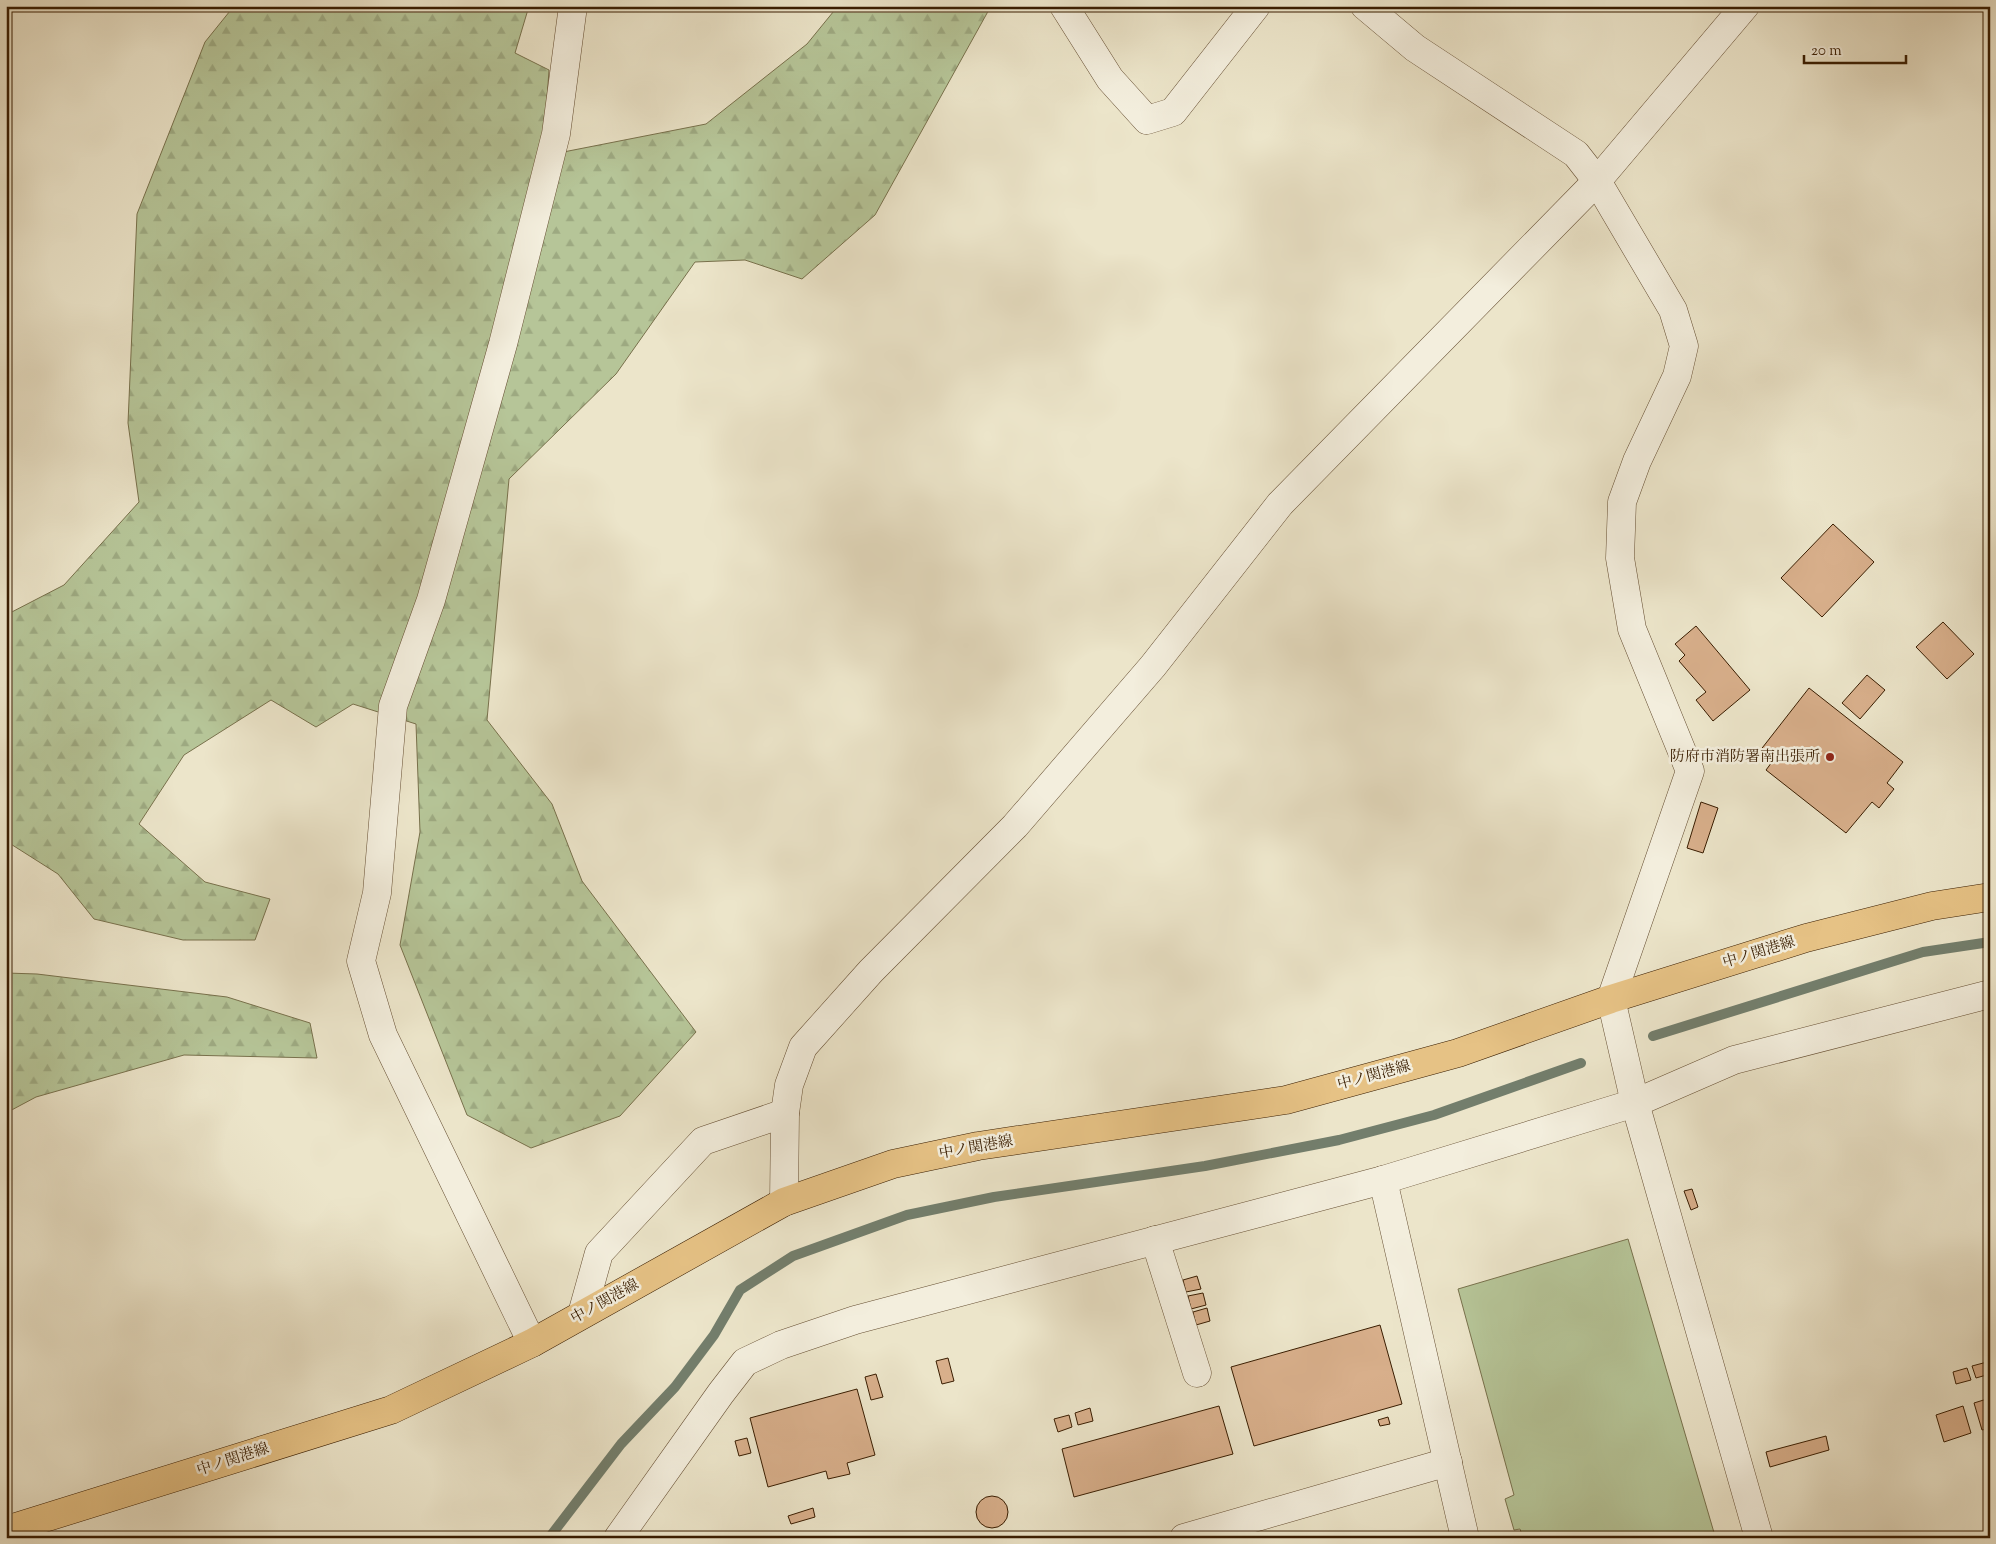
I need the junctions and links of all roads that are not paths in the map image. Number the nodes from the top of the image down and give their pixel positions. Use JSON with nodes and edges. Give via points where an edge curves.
{"nodes":[{"id":1,"x":573,"y":6,"type":"edge"},
{"id":2,"x":1064,"y":6,"type":"edge"},
{"id":3,"x":1256,"y":6,"type":"edge"},
{"id":4,"x":1365,"y":6,"type":"edge"},
{"id":5,"x":1745,"y":6,"type":"edge"},
{"id":6,"x":1597,"y":180,"type":"junction"},
{"id":7,"x":1990,"y":896,"type":"edge"},
{"id":8,"x":1990,"y":994,"type":"edge"},
{"id":9,"x":1611,"y":999,"type":"junction"},
{"id":10,"x":1635,"y":1103,"type":"junction"},
{"id":11,"x":786,"y":1113,"type":"junction"},
{"id":12,"x":1383,"y":1180,"type":"junction"},
{"id":13,"x":784,"y":1202,"type":"junction"},
{"id":14,"x":1155,"y":1240,"type":"junction"},
{"id":15,"x":582,"y":1314,"type":"junction"},
{"id":16,"x":532,"y":1342,"type":"junction"},
{"id":17,"x":1197,"y":1373,"type":"dead end"},
{"id":18,"x":1448,"y":1462,"type":"junction"},
{"id":19,"x":6,"y":1530,"type":"edge"},
{"id":20,"x":618,"y":1538,"type":"edge"},
{"id":21,"x":1184,"y":1538,"type":"edge"},
{"id":22,"x":1465,"y":1538,"type":"edge"},
{"id":23,"x":1759,"y":1538,"type":"edge"}],
"edges":[{"from":1,"to":16,"type":"street","via":[[556,134],[503,344],[430,600],[393,706],[377,893],[361,962],[383,1035]]},
{"from":2,"to":3,"type":"street","via":[[1110,79],[1148,120],[1173,112]]},
{"from":4,"to":6,"type":"street","via":[[1415,48],[1576,154]]},
{"from":5,"to":6,"type":"street"},
{"from":6,"to":9,"type":"street","via":[[1672,310],[1684,346],[1677,376],[1637,460],[1622,502],[1620,558],[1632,629],[1690,771]]},
{"from":6,"to":11,"type":"street","via":[[1280,504],[1153,666],[1015,826],[871,971],[803,1047],[789,1085]]},
{"from":7,"to":9,"type":"main road","name":"中ノ関港線","via":[[1932,906],[1806,938]]},
{"from":8,"to":10,"type":"street","via":[[1734,1060]]},
{"from":9,"to":10,"type":"street"},
{"from":9,"to":13,"type":"main road","name":"中ノ関港線","via":[[1458,1053],[1286,1100],[978,1146],[893,1164]]},
{"from":10,"to":12,"type":"street"},
{"from":10,"to":23,"type":"street"},
{"from":11,"to":13,"type":"street"},
{"from":11,"to":15,"type":"street","via":[[703,1141],[599,1253]]},
{"from":12,"to":14,"type":"street"},
{"from":12,"to":18,"type":"street"},
{"from":13,"to":15,"type":"main road","name":"中ノ関港線"},
{"from":14,"to":17,"type":"street"},
{"from":14,"to":20,"type":"street","via":[[855,1320],[781,1345],[746,1362]]},
{"from":15,"to":16,"type":"main road","name":"中ノ関港線"},
{"from":16,"to":19,"type":"main road","name":"中ノ関港線","via":[[391,1410]]},
{"from":18,"to":21,"type":"street"},
{"from":18,"to":22,"type":"street"}]}
